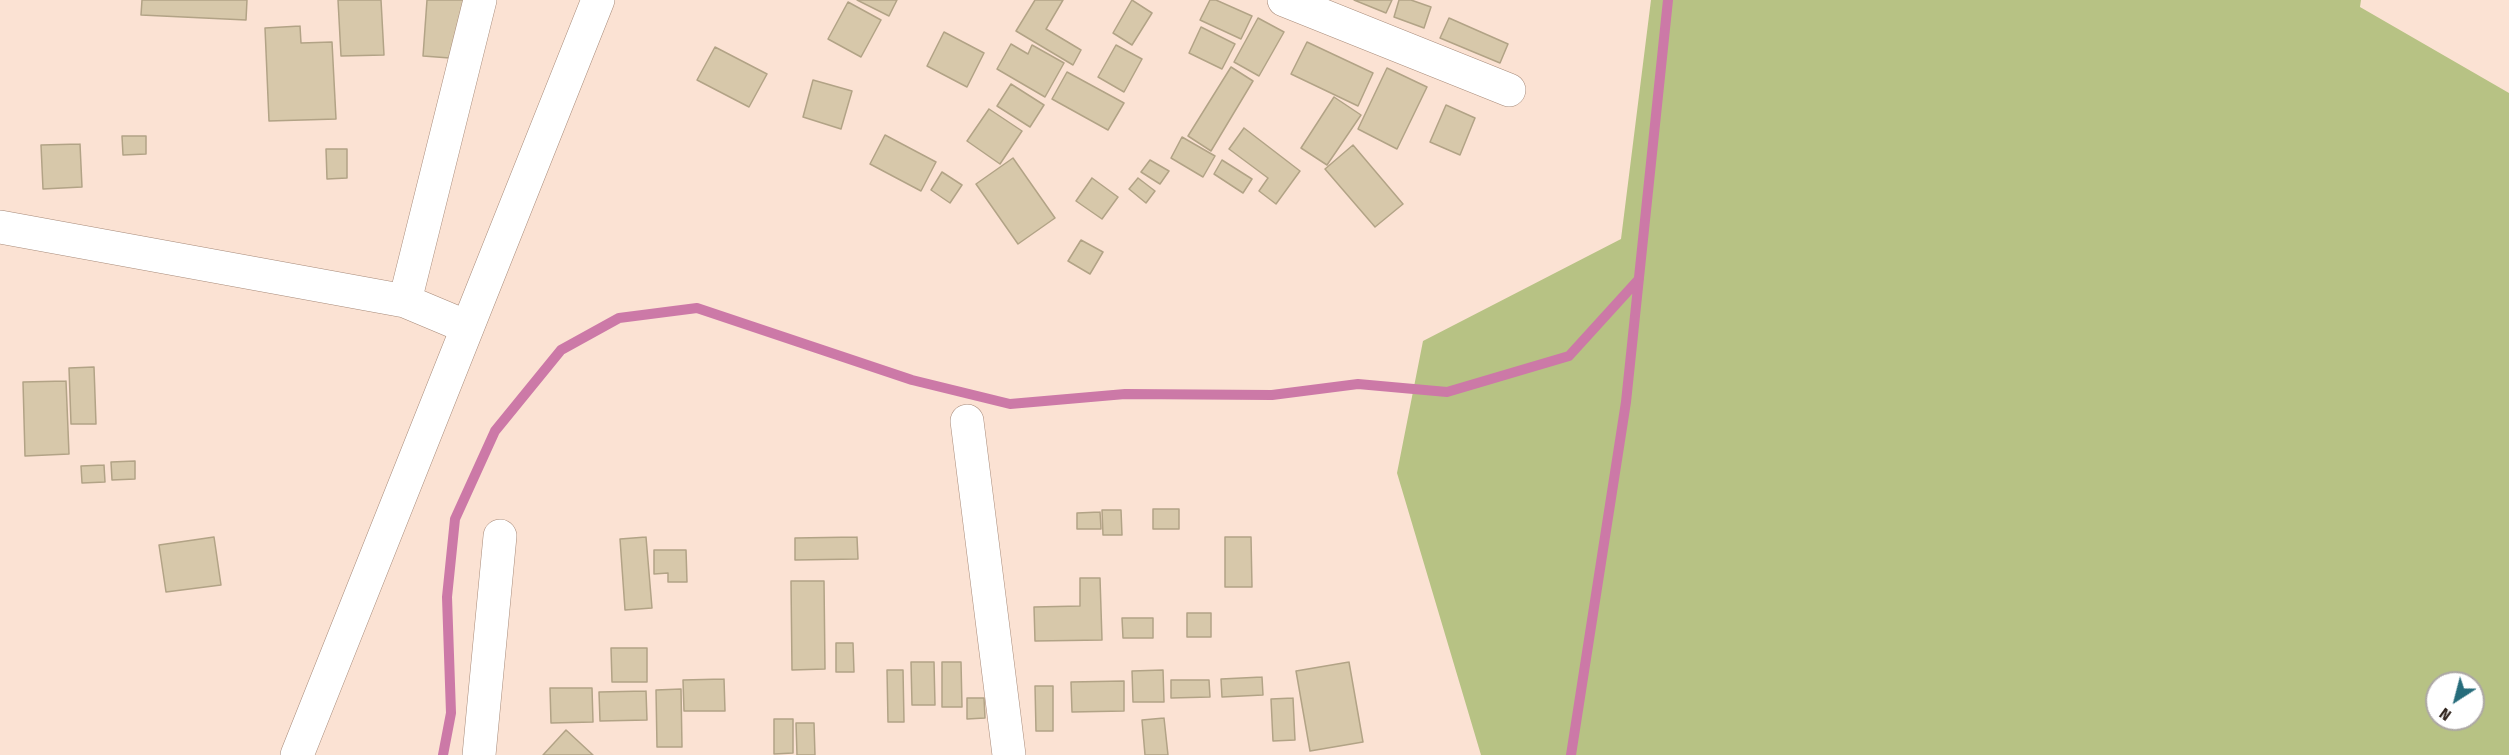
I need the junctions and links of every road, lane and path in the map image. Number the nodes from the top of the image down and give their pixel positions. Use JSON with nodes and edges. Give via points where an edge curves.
{"nodes":[{"id":1,"x":480,"y":0,"type":"edge"},
{"id":2,"x":598,"y":0,"type":"edge"},
{"id":3,"x":1284,"y":0,"type":"edge"},
{"id":4,"x":1509,"y":90,"type":"dead end"},
{"id":5,"x":0,"y":226,"type":"edge"},
{"id":6,"x":405,"y":300,"type":"junction"},
{"id":7,"x":466,"y":327,"type":"junction"},
{"id":8,"x":967,"y":422,"type":"dead end"},
{"id":9,"x":500,"y":536,"type":"dead end"},
{"id":10,"x":297,"y":755,"type":"edge"},
{"id":11,"x":479,"y":755,"type":"edge"},
{"id":12,"x":1009,"y":755,"type":"edge"}],
"edges":[{"from":1,"to":6,"type":"street"},
{"from":2,"to":7,"type":"street"},
{"from":3,"to":4,"type":"street"},
{"from":5,"to":6,"type":"street"},
{"from":6,"to":7,"type":"street"},
{"from":7,"to":10,"type":"street"},
{"from":8,"to":12,"type":"street"},
{"from":9,"to":11,"type":"street"}]}
